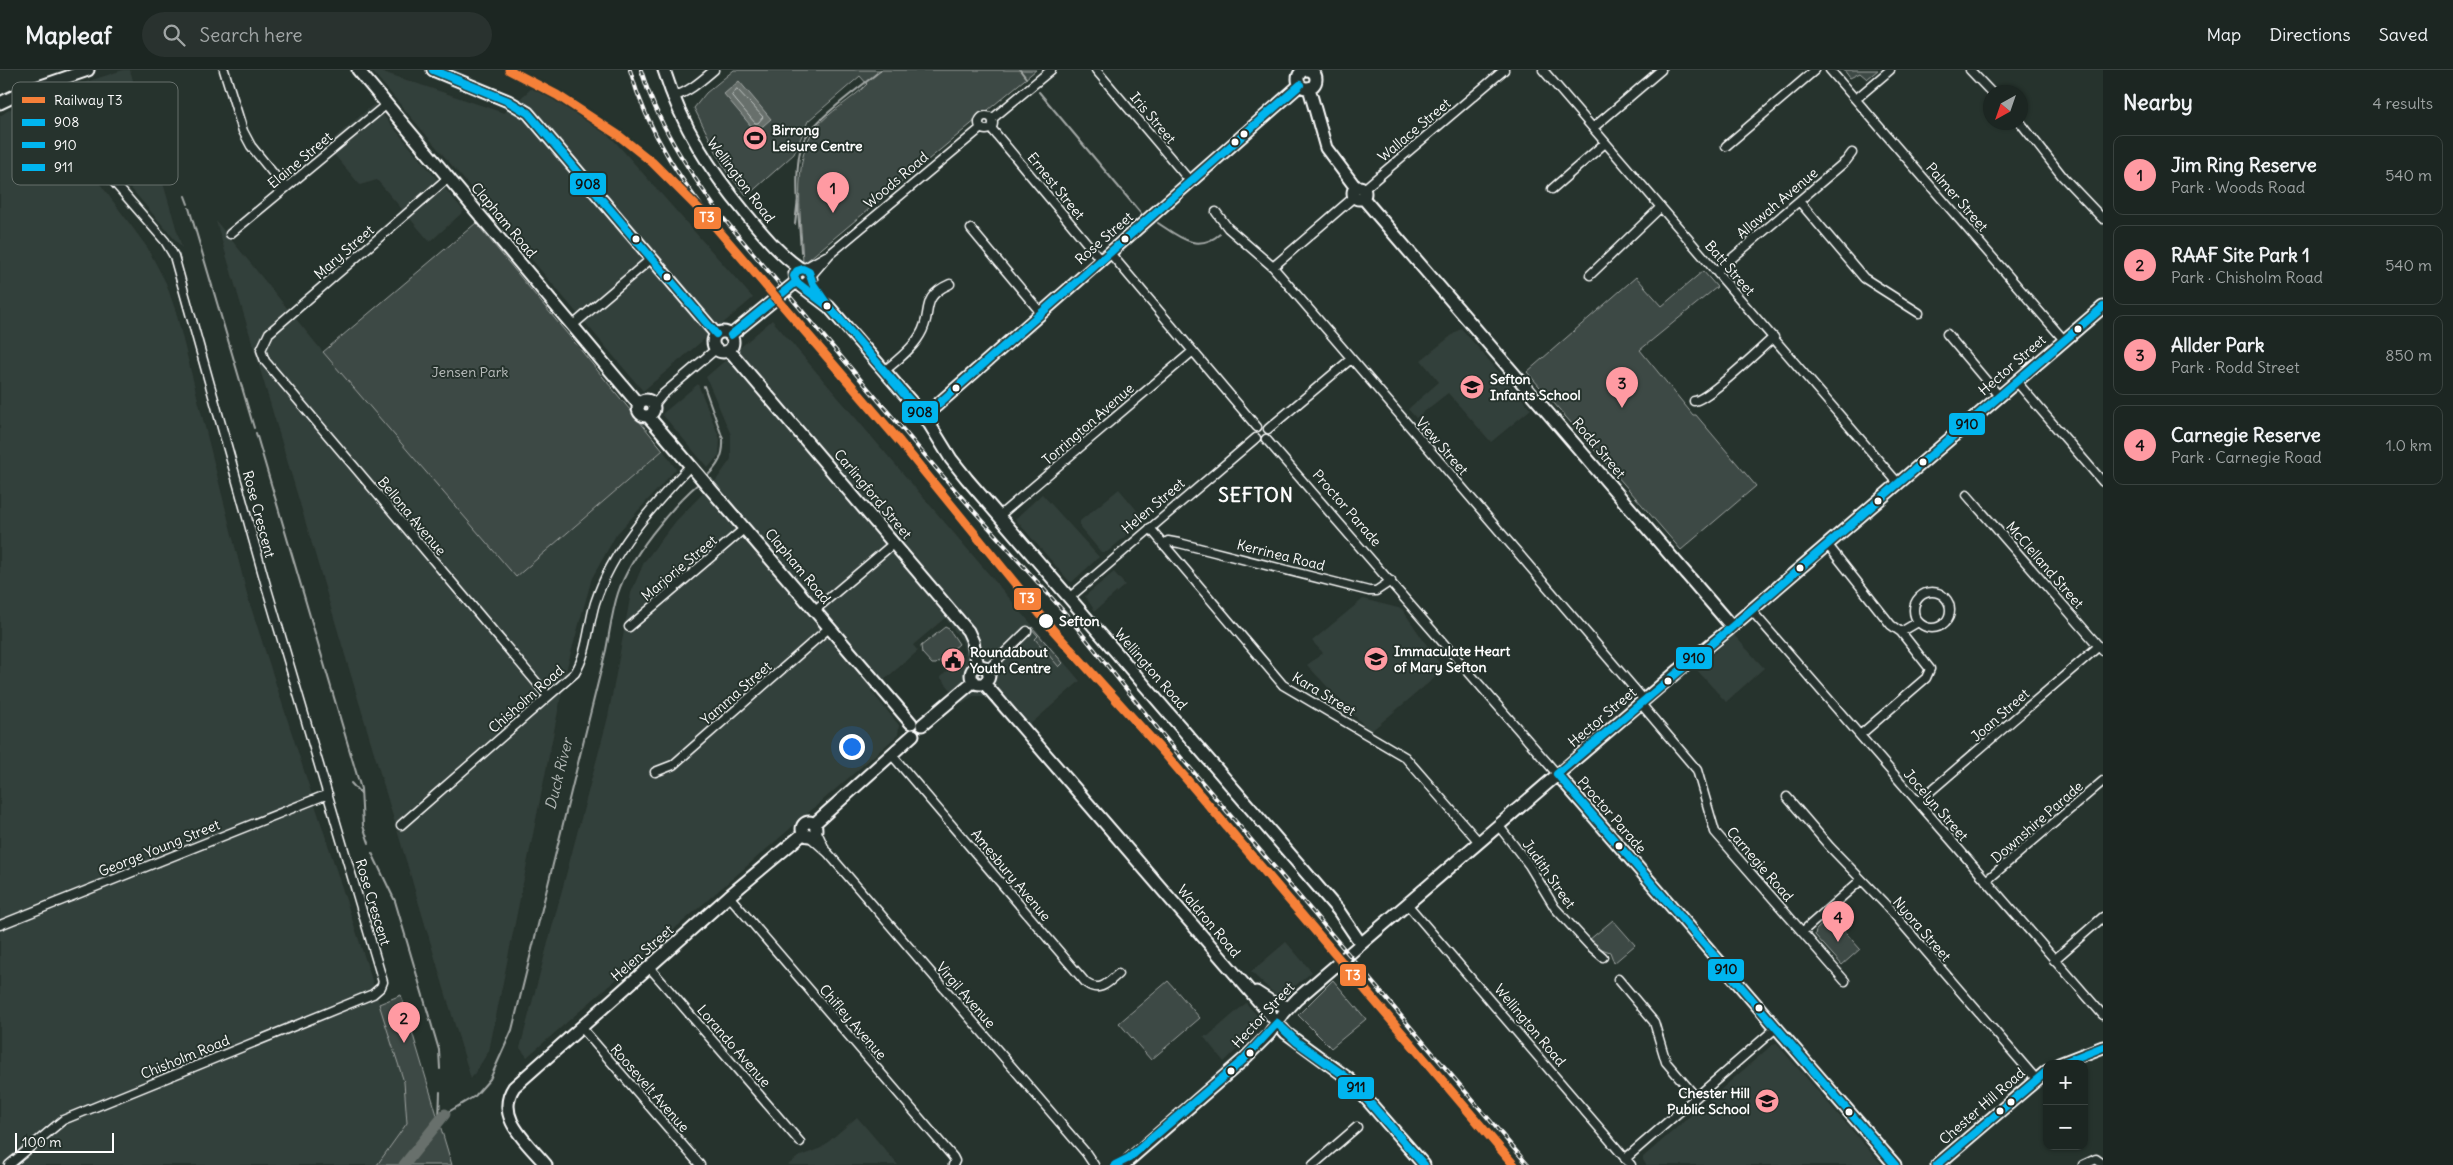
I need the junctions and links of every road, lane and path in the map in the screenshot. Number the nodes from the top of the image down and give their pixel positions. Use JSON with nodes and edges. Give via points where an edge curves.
{"nodes":[{"id":1,"x":88,"y":70,"type":"edge"},
{"id":2,"x":224,"y":70,"type":"edge"},
{"id":3,"x":358,"y":70,"type":"edge"},
{"id":4,"x":433,"y":70,"type":"edge"},
{"id":5,"x":664,"y":70,"type":"edge"},
{"id":6,"x":714,"y":70,"type":"edge"},
{"id":7,"x":1051,"y":70,"type":"edge"},
{"id":8,"x":1096,"y":70,"type":"edge"},
{"id":9,"x":1504,"y":70,"type":"edge"},
{"id":10,"x":1543,"y":70,"type":"edge"},
{"id":11,"x":1661,"y":70,"type":"edge"},
{"id":12,"x":1814,"y":70,"type":"edge"},
{"id":13,"x":1830,"y":70,"type":"edge"},
{"id":14,"x":1890,"y":70,"type":"edge"},
{"id":15,"x":1970,"y":70,"type":"edge"},
{"id":16,"x":1311,"y":71,"type":"edge"},
{"id":17,"x":53,"y":82,"type":"edge"},
{"id":18,"x":1984,"y":85,"type":"edge"},
{"id":19,"x":1305,"y":86,"type":"junction"},
{"id":20,"x":672,"y":97,"type":"junction"},
{"id":21,"x":12,"y":98,"type":"edge"},
{"id":22,"x":1856,"y":99,"type":"junction"},
{"id":23,"x":0,"y":103,"type":"edge"},
{"id":24,"x":386,"y":104,"type":"junction"},
{"id":25,"x":992,"y":119,"type":"junction"},
{"id":26,"x":981,"y":128,"type":"junction"},
{"id":27,"x":991,"y":128,"type":"junction"},
{"id":28,"x":1593,"y":128,"type":"junction"},
{"id":29,"x":2026,"y":130,"type":"edge"},
{"id":30,"x":1605,"y":143,"type":"junction"},
{"id":31,"x":1726,"y":146,"type":"dead end"},
{"id":32,"x":1852,"y":153,"type":"dead end"},
{"id":33,"x":448,"y":177,"type":"junction"},
{"id":34,"x":1190,"y":181,"type":"junction"},
{"id":35,"x":116,"y":185,"type":"edge"},
{"id":36,"x":286,"y":188,"type":"junction"},
{"id":37,"x":1552,"y":189,"type":"dead end"},
{"id":38,"x":1359,"y":193,"type":"junction"},
{"id":39,"x":1799,"y":201,"type":"junction"},
{"id":40,"x":1661,"y":207,"type":"junction"},
{"id":41,"x":1216,"y":212,"type":"dead end"},
{"id":42,"x":2103,"y":219,"type":"edge"},
{"id":43,"x":971,"y":229,"type":"dead end"},
{"id":44,"x":230,"y":234,"type":"dead end"},
{"id":45,"x":1105,"y":257,"type":"junction"},
{"id":46,"x":652,"y":258,"type":"junction"},
{"id":47,"x":1273,"y":268,"type":"junction"},
{"id":48,"x":1717,"y":271,"type":"junction"},
{"id":49,"x":1590,"y":275,"type":"dead end"},
{"id":50,"x":802,"y":276,"type":"junction"},
{"id":51,"x":950,"y":284,"type":"dead end"},
{"id":52,"x":2103,"y":307,"type":"edge"},
{"id":53,"x":1041,"y":313,"type":"junction"},
{"id":54,"x":1920,"y":313,"type":"dead end"},
{"id":55,"x":573,"y":325,"type":"junction"},
{"id":56,"x":716,"y":334,"type":"junction"},
{"id":57,"x":1947,"y":334,"type":"dead end"},
{"id":58,"x":731,"y":335,"type":"junction"},
{"id":59,"x":1774,"y":337,"type":"junction"},
{"id":60,"x":2064,"y":340,"type":"junction"},
{"id":61,"x":716,"y":349,"type":"junction"},
{"id":62,"x":261,"y":350,"type":"joint"},
{"id":63,"x":729,"y":350,"type":"junction"},
{"id":64,"x":1193,"y":351,"type":"junction"},
{"id":65,"x":1351,"y":359,"type":"junction"},
{"id":66,"x":884,"y":371,"type":"junction"},
{"id":67,"x":2016,"y":381,"type":"junction"},
{"id":68,"x":1999,"y":396,"type":"junction"},
{"id":69,"x":1694,"y":401,"type":"dead end"},
{"id":70,"x":648,"y":407,"type":"junction"},
{"id":71,"x":925,"y":415,"type":"junction"},
{"id":72,"x":1258,"y":427,"type":"junction"},
{"id":73,"x":1268,"y":429,"type":"junction"},
{"id":74,"x":1256,"y":438,"type":"junction"},
{"id":75,"x":1266,"y":439,"type":"junction"},
{"id":76,"x":694,"y":468,"type":"junction"},
{"id":77,"x":2103,"y":482,"type":"edge"},
{"id":78,"x":1898,"y":483,"type":"junction"},
{"id":79,"x":1967,"y":495,"type":"dead end"},
{"id":80,"x":999,"y":516,"type":"junction"},
{"id":81,"x":745,"y":528,"type":"junction"},
{"id":82,"x":1150,"y":528,"type":"junction"},
{"id":83,"x":894,"y":543,"type":"junction"},
{"id":84,"x":1827,"y":544,"type":"junction"},
{"id":85,"x":1163,"y":545,"type":"junction"},
{"id":86,"x":1391,"y":581,"type":"junction"},
{"id":87,"x":1070,"y":597,"type":"junction"},
{"id":88,"x":815,"y":610,"type":"junction"},
{"id":89,"x":1752,"y":610,"type":"junction"},
{"id":90,"x":1918,"y":622,"type":"junction"},
{"id":91,"x":629,"y":626,"type":"dead end"},
{"id":92,"x":1732,"y":627,"type":"junction"},
{"id":93,"x":830,"y":628,"type":"junction"},
{"id":94,"x":1027,"y":631,"type":"dead end"},
{"id":95,"x":1901,"y":632,"type":"junction"},
{"id":96,"x":2101,"y":648,"type":"edge"},
{"id":97,"x":983,"y":668,"type":"junction"},
{"id":98,"x":979,"y":682,"type":"junction"},
{"id":99,"x":548,"y":696,"type":"junction"},
{"id":100,"x":1643,"y":702,"type":"junction"},
{"id":101,"x":914,"y":729,"type":"junction"},
{"id":102,"x":1860,"y":735,"type":"junction"},
{"id":103,"x":895,"y":751,"type":"junction"},
{"id":104,"x":655,"y":772,"type":"dead end"},
{"id":105,"x":1557,"y":774,"type":"junction"},
{"id":106,"x":2103,"y":781,"type":"edge"},
{"id":107,"x":328,"y":794,"type":"junction"},
{"id":108,"x":1788,"y":797,"type":"dead end"},
{"id":109,"x":1918,"y":802,"type":"junction"},
{"id":110,"x":401,"y":825,"type":"dead end"},
{"id":111,"x":1498,"y":825,"type":"junction"},
{"id":112,"x":810,"y":831,"type":"junction"},
{"id":113,"x":1479,"y":842,"type":"junction"},
{"id":114,"x":1860,"y":880,"type":"junction"},
{"id":115,"x":1986,"y":881,"type":"junction"},
{"id":116,"x":729,"y":896,"type":"junction"},
{"id":117,"x":1408,"y":904,"type":"junction"},
{"id":118,"x":1338,"y":910,"type":"junction"},
{"id":119,"x":2103,"y":918,"type":"edge"},
{"id":120,"x":0,"y":925,"type":"edge"},
{"id":121,"x":1376,"y":931,"type":"junction"},
{"id":122,"x":1802,"y":932,"type":"junction"},
{"id":123,"x":1360,"y":944,"type":"junction"},
{"id":124,"x":1602,"y":957,"type":"dead end"},
{"id":125,"x":2054,"y":960,"type":"junction"},
{"id":126,"x":649,"y":967,"type":"junction"},
{"id":127,"x":1118,"y":974,"type":"dead end"},
{"id":128,"x":1618,"y":978,"type":"dead end"},
{"id":129,"x":1240,"y":980,"type":"junction"},
{"id":130,"x":1845,"y":981,"type":"dead end"},
{"id":131,"x":381,"y":987,"type":"joint"},
{"id":132,"x":1288,"y":1007,"type":"junction"},
{"id":133,"x":2103,"y":1015,"type":"edge"},
{"id":134,"x":1277,"y":1023,"type":"junction"},
{"id":135,"x":580,"y":1027,"type":"junction"},
{"id":136,"x":1776,"y":1028,"type":"junction"},
{"id":137,"x":2103,"y":1047,"type":"edge"},
{"id":138,"x":2069,"y":1060,"type":"edge"},
{"id":139,"x":2043,"y":1074,"type":"edge"},
{"id":140,"x":2036,"y":1080,"type":"junction"},
{"id":141,"x":1696,"y":1097,"type":"junction"},
{"id":142,"x":1357,"y":1127,"type":"dead end"},
{"id":143,"x":800,"y":1142,"type":"dead end"},
{"id":144,"x":1086,"y":1153,"type":"junction"},
{"id":145,"x":16,"y":1158,"type":"junction"},
{"id":146,"x":1126,"y":1161,"type":"edge"},
{"id":147,"x":1628,"y":1162,"type":"edge"},
{"id":148,"x":2103,"y":1164,"type":"edge"},
{"id":149,"x":8,"y":1165,"type":"edge"},
{"id":150,"x":22,"y":1165,"type":"edge"},
{"id":151,"x":546,"y":1165,"type":"edge"},
{"id":152,"x":700,"y":1165,"type":"edge"},
{"id":153,"x":953,"y":1165,"type":"edge"},
{"id":154,"x":1094,"y":1165,"type":"edge"},
{"id":155,"x":1101,"y":1165,"type":"edge"},
{"id":156,"x":1115,"y":1165,"type":"edge"},
{"id":157,"x":1313,"y":1165,"type":"edge"},
{"id":158,"x":1424,"y":1165,"type":"edge"},
{"id":159,"x":1895,"y":1165,"type":"edge"},
{"id":160,"x":1937,"y":1165,"type":"edge"},
{"id":161,"x":2083,"y":1165,"type":"edge"}],
"edges":[{"from":1,"to":17,"type":"street"},
{"from":2,"to":36,"type":"street","via":[[243,132]]},
{"from":3,"to":24,"type":"street","name":"Clapham Road"},
{"from":4,"to":46,"type":"street","via":[[523,109]]},
{"from":5,"to":20,"type":"street","name":"Wellington Road"},
{"from":6,"to":20,"type":"street","via":[[698,84]]},
{"from":7,"to":25,"type":"street"},
{"from":8,"to":34,"type":"street","name":"Iris Street"},
{"from":9,"to":38,"type":"street","name":"Wallace Street"},
{"from":10,"to":28,"type":"street","name":"Batt Street"},
{"from":11,"to":28,"type":"street"},
{"from":12,"to":31,"type":"street"},
{"from":13,"to":22,"type":"street","name":"Palmer Street"},
{"from":14,"to":22,"type":"street"},
{"from":15,"to":18,"type":"street"},
{"from":16,"to":19,"type":"street","via":[[1299,75]]},
{"from":19,"to":34,"type":"street","name":"Rose Street"},
{"from":19,"to":38,"type":"street","name":"Rodd Street","via":[[1326,148]]},
{"from":20,"to":50,"type":"street","name":"Wellington Road","via":[[708,165]]},
{"from":21,"to":23,"type":"street"},
{"from":22,"to":60,"type":"street","name":"Palmer Street"},
{"from":24,"to":33,"type":"street","name":"Clapham Road"},
{"from":24,"to":36,"type":"street","name":"Elaine Street"},
{"from":25,"to":26,"type":"street","via":[[981,118]]},
{"from":25,"to":27,"type":"street"},
{"from":26,"to":27,"type":"street"},
{"from":26,"to":50,"type":"street","name":"Woods Road"},
{"from":27,"to":45,"type":"street","name":"Ernest Street"},
{"from":28,"to":30,"type":"street","name":"Batt Street"},
{"from":29,"to":42,"type":"street","via":[[2063,177]]},
{"from":30,"to":37,"type":"street"},
{"from":30,"to":40,"type":"street","name":"Batt Street"},
{"from":32,"to":39,"type":"street","name":"Allawah Avenue"},
{"from":33,"to":55,"type":"street","name":"Clapham Road"},
{"from":33,"to":62,"type":"street","name":"Mary Street","via":[[269,333]]},
{"from":34,"to":45,"type":"street","name":"Rose Street"},
{"from":35,"to":107,"type":"street","name":"Rose Crescent","via":[[174,256]]},
{"from":36,"to":44,"type":"street","name":"Elaine Street"},
{"from":38,"to":47,"type":"street","name":"Wallace Street"},
{"from":38,"to":92,"type":"street","name":"Rodd Street"},
{"from":39,"to":48,"type":"street","name":"Allawah Avenue"},
{"from":39,"to":54,"type":"street","via":[[1864,278]]},
{"from":40,"to":48,"type":"street","name":"Batt Street"},
{"from":40,"to":49,"type":"street"},
{"from":41,"to":47,"type":"street","name":"View Street","via":[[1228,228]]},
{"from":43,"to":53,"type":"street"},
{"from":45,"to":53,"type":"street","name":"Rose Street"},
{"from":45,"to":64,"type":"street"},
{"from":46,"to":55,"type":"street"},
{"from":46,"to":56,"type":"street"},
{"from":47,"to":65,"type":"street","name":"View Street"},
{"from":48,"to":59,"type":"street","name":"Batt Street"},
{"from":50,"to":58,"type":"street","name":"Woods Road"},
{"from":50,"to":66,"type":"street","name":"Wellington Road"},
{"from":51,"to":66,"type":"street","via":[[930,298],[922,333]]},
{"from":52,"to":60,"type":"street","name":"Hector Street"},
{"from":53,"to":71,"type":"street","name":"Rose Street"},
{"from":55,"to":70,"type":"street","name":"Clapham Road","via":[[626,390]]},
{"from":56,"to":58,"type":"street","via":[[725,332]]},
{"from":56,"to":61,"type":"street","via":[[713,343]]},
{"from":57,"to":68,"type":"street"},
{"from":58,"to":63,"type":"street","via":[[733,344]]},
{"from":59,"to":69,"type":"street","via":[[1717,387]]},
{"from":59,"to":78,"type":"street","name":"Batt Street"},
{"from":60,"to":67,"type":"street","name":"Hector Street"},
{"from":61,"to":63,"type":"street"},
{"from":61,"to":70,"type":"street","via":[[662,395],[658,394]]},
{"from":62,"to":99,"type":"street","name":"Bellona Avenue","via":[[265,361]]},
{"from":63,"to":83,"type":"street","name":"Carlingford Street"},
{"from":64,"to":72,"type":"street"},
{"from":64,"to":80,"type":"street","name":"Torrington Avenue"},
{"from":65,"to":73,"type":"street"},
{"from":65,"to":100,"type":"street","name":"View Street"},
{"from":66,"to":71,"type":"street","name":"Wellington Road"},
{"from":67,"to":68,"type":"street","name":"Hector Street"},
{"from":67,"to":77,"type":"street"},
{"from":68,"to":78,"type":"street","name":"Hector Street"},
{"from":70,"to":76,"type":"street","name":"Clapham Road","via":[[660,429]]},
{"from":71,"to":80,"type":"street","name":"Wellington Road","via":[[951,459]]},
{"from":72,"to":73,"type":"street","via":[[1263,425]]},
{"from":72,"to":74,"type":"street","via":[[1254,433]]},
{"from":73,"to":75,"type":"street"},
{"from":74,"to":75,"type":"street"},
{"from":74,"to":82,"type":"street","name":"Helen Street"},
{"from":75,"to":86,"type":"street","name":"Proctor Parade"},
{"from":76,"to":81,"type":"street","name":"Clapham Road"},
{"from":76,"to":99,"type":"street","name":"Chisholm Road","via":[[656,504],[617,553],[596,602],[580,666]]},
{"from":78,"to":84,"type":"street","name":"Hector Street"},
{"from":79,"to":96,"type":"street","name":"McClelland Street"},
{"from":80,"to":87,"type":"street","name":"Wellington Road"},
{"from":81,"to":88,"type":"street","name":"Clapham Road"},
{"from":81,"to":91,"type":"street","name":"Marjorie Street"},
{"from":82,"to":85,"type":"street","name":"Kara Street"},
{"from":82,"to":87,"type":"street","name":"Helen Street"},
{"from":83,"to":88,"type":"street"},
{"from":83,"to":97,"type":"street","name":"Carlingford Street","via":[[968,631]]},
{"from":84,"to":89,"type":"street","name":"Hector Street"},
{"from":84,"to":95,"type":"street","via":[[1891,626]]},
{"from":85,"to":86,"type":"street","name":"Kerrinea Road","via":[[1168,541],[1179,543],[1369,590],[1376,591]]},
{"from":85,"to":113,"type":"street","name":"Kara Street","via":[[1283,685],[1405,757]]},
{"from":86,"to":105,"type":"street","name":"Proctor Parade"},
{"from":87,"to":118,"type":"street","name":"Wellington Road"},
{"from":88,"to":93,"type":"street","name":"Clapham Road"},
{"from":89,"to":92,"type":"street","name":"Hector Street"},
{"from":89,"to":102,"type":"street","name":"Jocelyn Street"},
{"from":90,"to":90,"type":"street","via":[[1914,610],[1920,596],[1935,592],[1946,598],[1950,613],[1944,624],[1932,628]]},
{"from":90,"to":95,"type":"street"},
{"from":92,"to":100,"type":"street","name":"Hector Street"},
{"from":93,"to":101,"type":"street","name":"Clapham Road"},
{"from":93,"to":104,"type":"street","name":"Yamma Street","via":[[673,765]]},
{"from":94,"to":97,"type":"street"},
{"from":95,"to":102,"type":"street","via":[[1929,667],[1930,674]]},
{"from":96,"to":109,"type":"street","name":"Joan Street"},
{"from":97,"to":98,"type":"street","via":[[972,671]]},
{"from":98,"to":101,"type":"street","name":"Helen Street"},
{"from":98,"to":129,"type":"street","name":"Waldron Road"},
{"from":99,"to":110,"type":"street","name":"Chisholm Road"},
{"from":100,"to":105,"type":"street","name":"Hector Street"},
{"from":100,"to":122,"type":"street","name":"Carnegie Road","via":[[1697,770],[1715,832]]},
{"from":101,"to":103,"type":"street","name":"Helen Street"},
{"from":102,"to":109,"type":"street","name":"Jocelyn Street"},
{"from":103,"to":112,"type":"street","name":"Helen Street"},
{"from":103,"to":127,"type":"street","name":"Amesbury Avenue","via":[[1086,982],[1093,987],[1101,987]]},
{"from":105,"to":111,"type":"street","name":"Hector Street"},
{"from":105,"to":136,"type":"street","name":"Proctor Parade"},
{"from":106,"to":115,"type":"street","name":"Downshire Parade"},
{"from":107,"to":120,"type":"street","name":"George Young Street"},
{"from":107,"to":131,"type":"street","name":"Rose Crescent","via":[[382,976]]},
{"from":108,"to":114,"type":"street","name":"Nyora Street"},
{"from":109,"to":115,"type":"street","name":"Jocelyn Street"},
{"from":111,"to":113,"type":"street","name":"Hector Street"},
{"from":111,"to":124,"type":"street","name":"Judith Street","via":[[1529,865],[1555,908]]},
{"from":112,"to":116,"type":"street","name":"Helen Street"},
{"from":112,"to":144,"type":"street","name":"Virgil Avenue"},
{"from":113,"to":117,"type":"street","name":"Hector Street"},
{"from":114,"to":122,"type":"street"},
{"from":114,"to":140,"type":"street","name":"Nyora Street","via":[[1886,905]]},
{"from":115,"to":125,"type":"street","name":"Jocelyn Street"},
{"from":116,"to":126,"type":"street","name":"Helen Street"},
{"from":116,"to":153,"type":"street","name":"Chifley Avenue","via":[[953,1157]]},
{"from":117,"to":121,"type":"street","name":"Hector Street"},
{"from":117,"to":147,"type":"street","name":"Wellington Road"},
{"from":118,"to":121,"type":"street","name":"Wellington Road","via":[[1358,929]]},
{"from":118,"to":123,"type":"street","name":"Wellington Road"},
{"from":119,"to":125,"type":"street"},
{"from":121,"to":123,"type":"street","name":"Hector Street"},
{"from":122,"to":130,"type":"street","name":"Carnegie Road"},
{"from":123,"to":132,"type":"street","name":"Hector Street"},
{"from":125,"to":133,"type":"street","name":"Jocelyn Street"},
{"from":126,"to":135,"type":"street","name":"Helen Street"},
{"from":126,"to":143,"type":"street","name":"Lorando Avenue"},
{"from":128,"to":141,"type":"street","via":[[1654,1022],[1666,1062]]},
{"from":129,"to":132,"type":"street","via":[[1270,1001]]},
{"from":129,"to":134,"type":"street","name":"Waldron Road"},
{"from":131,"to":145,"type":"street","name":"Chisholm Road","via":[[373,994],[63,1120]]},
{"from":132,"to":134,"type":"street","name":"Hector Street"},
{"from":134,"to":146,"type":"street","name":"Hector Street","via":[[1243,1060]]},
{"from":134,"to":158,"type":"street","name":"Waldron Road","via":[[1296,1042],[1349,1078]]},
{"from":135,"to":151,"type":"street","name":"Helen Street","via":[[514,1087],[507,1101],[508,1118]]},
{"from":135,"to":152,"type":"street","name":"Roosevelt Avenue"},
{"from":136,"to":141,"type":"street"},
{"from":136,"to":159,"type":"street","name":"Proctor Parade"},
{"from":137,"to":138,"type":"street"},
{"from":139,"to":140,"type":"street","name":"Chester Hill Road"},
{"from":140,"to":160,"type":"street","name":"Chester Hill Road"},
{"from":141,"to":147,"type":"street"},
{"from":142,"to":157,"type":"street"},
{"from":144,"to":154,"type":"street","name":"Virgil Avenue"},
{"from":144,"to":155,"type":"street","name":"Virgil Avenue"},
{"from":145,"to":149,"type":"street","name":"Chisholm Road"},
{"from":145,"to":150,"type":"street"},
{"from":146,"to":156,"type":"street","name":"Hector Street"},
{"from":148,"to":161,"type":"street","via":[[2096,1159]]}]}
